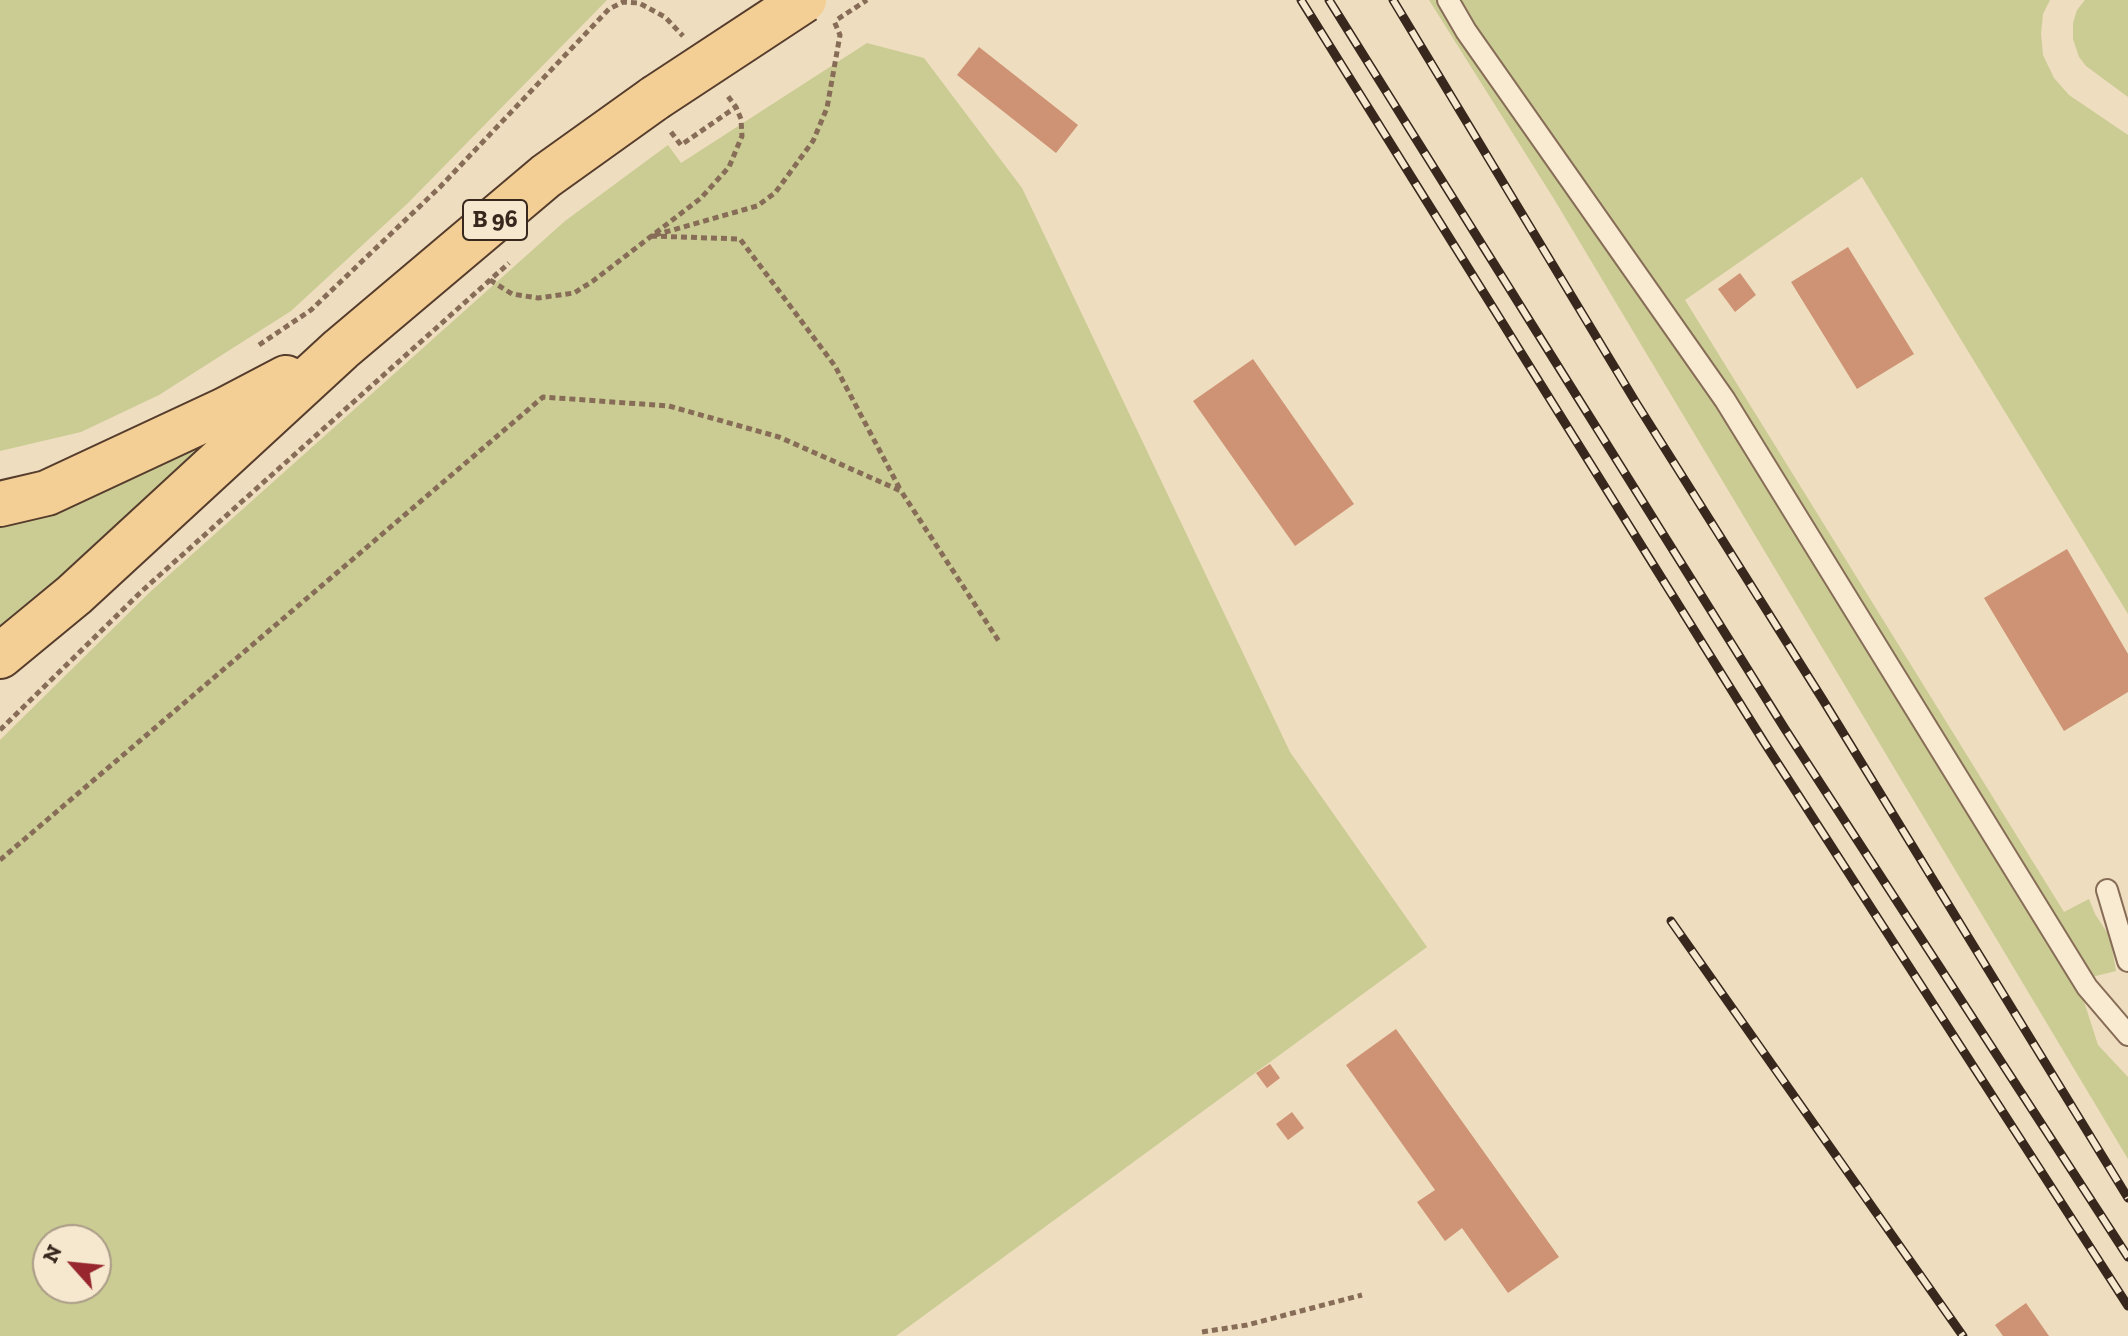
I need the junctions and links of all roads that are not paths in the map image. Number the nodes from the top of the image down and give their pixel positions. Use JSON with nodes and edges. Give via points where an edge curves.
{"nodes":[{"id":1,"x":804,"y":0,"type":"edge"},
{"id":2,"x":1448,"y":0,"type":"edge"},
{"id":3,"x":341,"y":349,"type":"junction"},
{"id":4,"x":0,"y":504,"type":"edge"},
{"id":5,"x":0,"y":656,"type":"edge"},
{"id":6,"x":2107,"y":890,"type":"dead end"},
{"id":7,"x":2128,"y":961,"type":"edge"},
{"id":8,"x":2128,"y":1035,"type":"edge"}],
"edges":[{"from":1,"to":3,"type":"main road","number":"B 96","bridge":true,"via":[[546,176]]},
{"from":2,"to":8,"type":"lane","via":[[1725,400],[2087,987]]},
{"from":3,"to":4,"type":"main road","number":"B 96","via":[[47,493]]},
{"from":3,"to":5,"type":"main road","number":"B 96","via":[[74,595]]},
{"from":6,"to":7,"type":"lane"}]}
